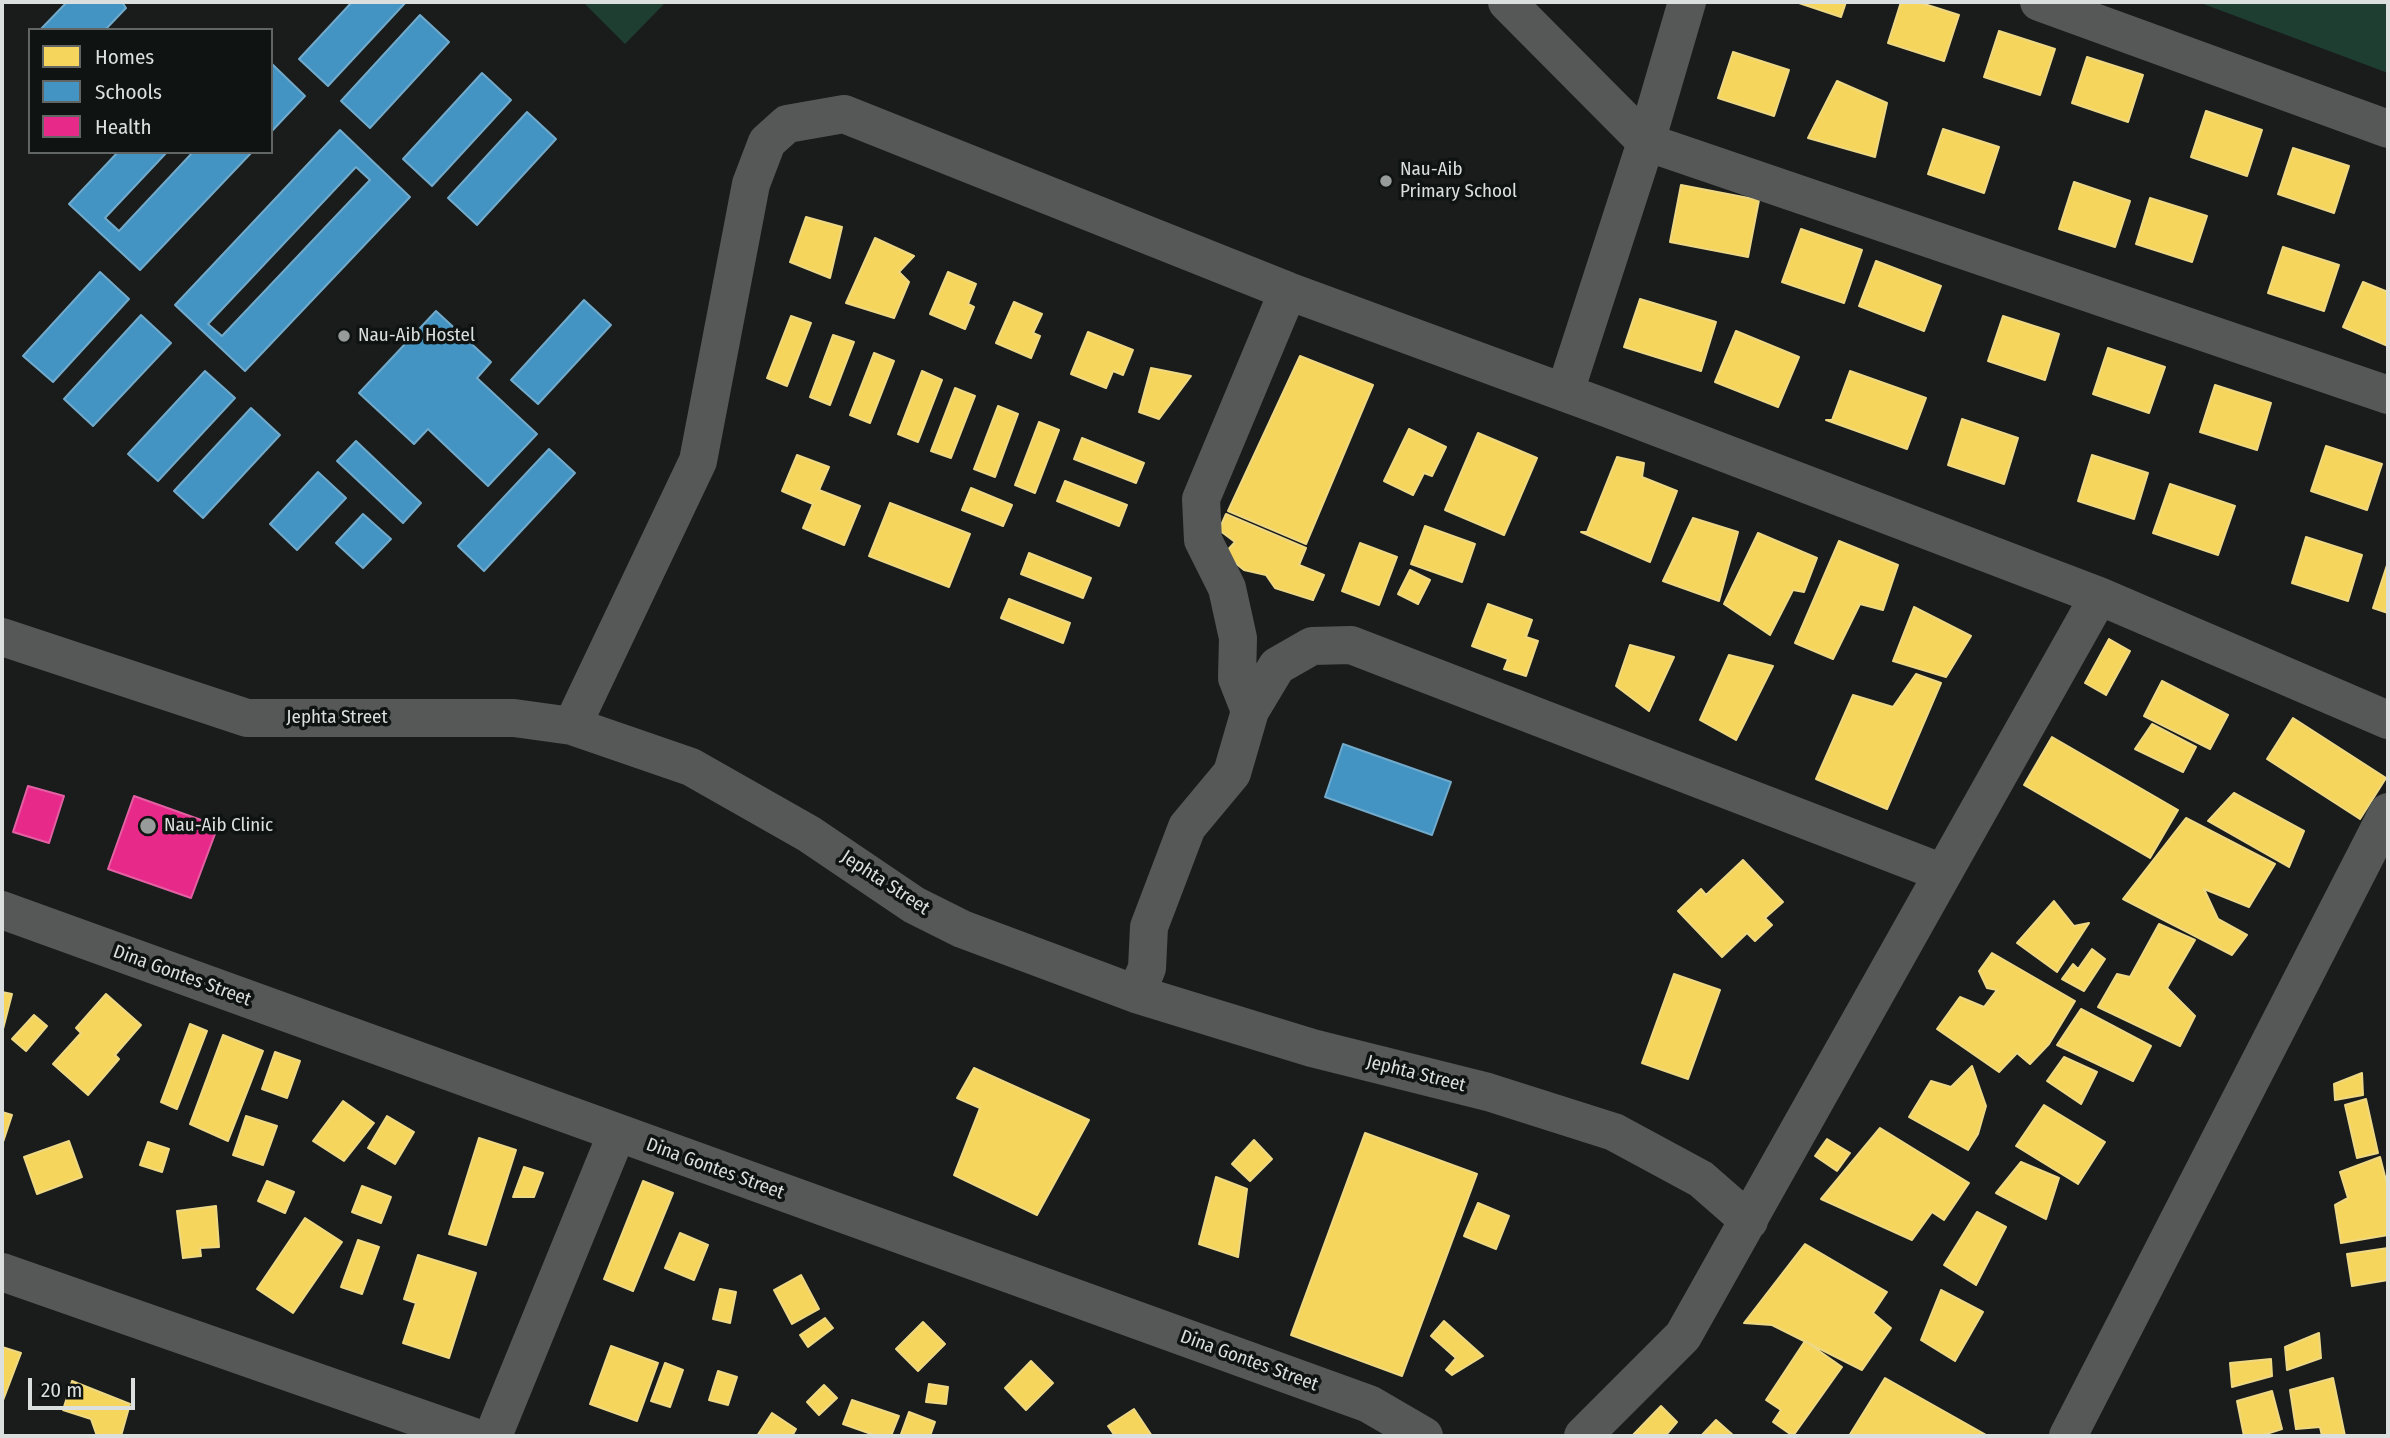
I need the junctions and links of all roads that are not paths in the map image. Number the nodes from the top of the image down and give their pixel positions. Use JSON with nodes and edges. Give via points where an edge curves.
{"nodes":[{"id":1,"x":1507,"y":2,"type":"edge"},
{"id":2,"x":1687,"y":2,"type":"edge"},
{"id":3,"x":2039,"y":2,"type":"edge"},
{"id":4,"x":2388,"y":128,"type":"edge"},
{"id":5,"x":1646,"y":142,"type":"junction"},
{"id":6,"x":1288,"y":291,"type":"junction"},
{"id":7,"x":1564,"y":392,"type":"junction"},
{"id":8,"x":2388,"y":395,"type":"edge"},
{"id":9,"x":2099,"y":596,"type":"junction"},
{"id":10,"x":2,"y":637,"type":"edge"},
{"id":11,"x":1250,"y":711,"type":"junction"},
{"id":12,"x":2388,"y":720,"type":"edge"},
{"id":13,"x":572,"y":726,"type":"junction"},
{"id":14,"x":2388,"y":812,"type":"edge"},
{"id":15,"x":1943,"y":873,"type":"junction"},
{"id":16,"x":2,"y":910,"type":"edge"},
{"id":17,"x":1136,"y":994,"type":"junction"},
{"id":18,"x":617,"y":1133,"type":"junction"},
{"id":19,"x":1749,"y":1221,"type":"junction"},
{"id":20,"x":2,"y":1272,"type":"edge"},
{"id":21,"x":471,"y":1436,"type":"edge"},
{"id":22,"x":493,"y":1436,"type":"edge"},
{"id":23,"x":1424,"y":1436,"type":"edge"},
{"id":24,"x":1583,"y":1436,"type":"edge"},
{"id":25,"x":2068,"y":1436,"type":"edge"}],
"edges":[{"from":1,"to":5,"type":"street"},
{"from":2,"to":5,"type":"street"},
{"from":3,"to":4,"type":"street"},
{"from":5,"to":7,"type":"street"},
{"from":5,"to":8,"type":"street"},
{"from":6,"to":7,"type":"street"},
{"from":6,"to":11,"type":"street","via":[[1201,499],[1203,540],[1227,588],[1238,638],[1237,678]]},
{"from":6,"to":13,"type":"street","via":[[844,114],[787,124],[766,142],[751,184],[698,461]]},
{"from":7,"to":9,"type":"street"},
{"from":9,"to":12,"type":"street"},
{"from":9,"to":15,"type":"street"},
{"from":10,"to":13,"type":"street","name":"Jephta Street","via":[[247,718],[514,718]]},
{"from":11,"to":15,"type":"street","via":[[1277,666],[1312,646],[1350,645]]},
{"from":11,"to":17,"type":"street","via":[[1233,773],[1187,827],[1149,928],[1147,968]]},
{"from":13,"to":17,"type":"street","name":"Jephta Street","via":[[691,767],[809,834],[914,905],[962,929]]},
{"from":14,"to":25,"type":"street"},
{"from":15,"to":19,"type":"street"},
{"from":16,"to":18,"type":"street","name":"Dina Gontes Street"},
{"from":17,"to":19,"type":"street","name":"Jephta Street","via":[[1614,1132],[1702,1178]]},
{"from":18,"to":22,"type":"street"},
{"from":18,"to":23,"type":"street","name":"Dina Gontes Street","via":[[1368,1404]]},
{"from":19,"to":24,"type":"street","via":[[1683,1336]]},
{"from":20,"to":21,"type":"street"}]}
